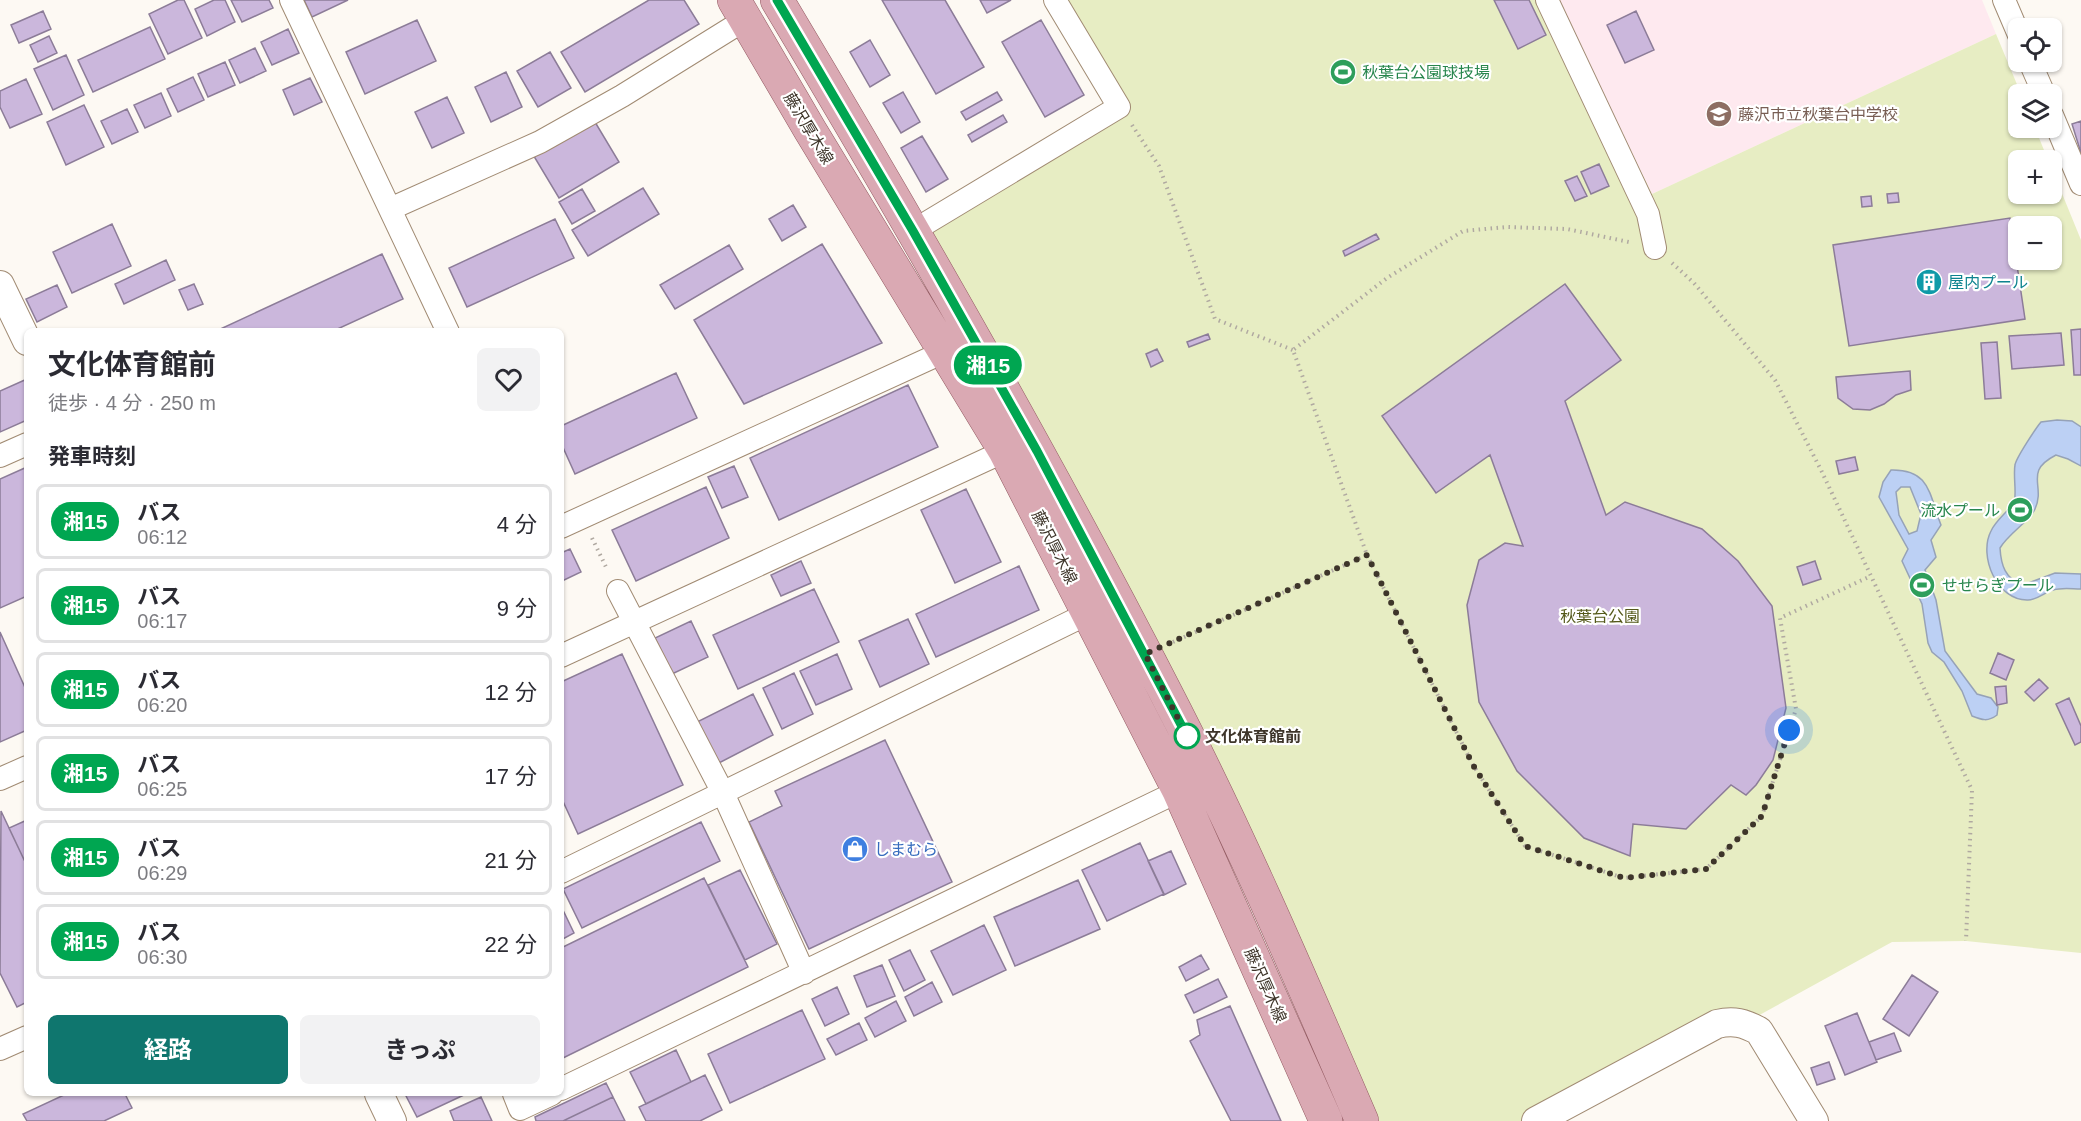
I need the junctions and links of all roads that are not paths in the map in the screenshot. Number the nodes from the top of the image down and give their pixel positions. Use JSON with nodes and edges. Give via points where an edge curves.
{"nodes":[{"id":1,"x":291,"y":0,"type":"edge"},
{"id":2,"x":777,"y":0,"type":"edge"},
{"id":3,"x":1055,"y":0,"type":"edge"},
{"id":4,"x":1547,"y":0,"type":"edge"},
{"id":5,"x":2004,"y":0,"type":"edge"},
{"id":6,"x":740,"y":9,"type":"edge"},
{"id":7,"x":2012,"y":18,"type":"edge"},
{"id":8,"x":2062,"y":138,"type":"edge"},
{"id":9,"x":2081,"y":184,"type":"edge"},
{"id":10,"x":390,"y":209,"type":"junction"},
{"id":11,"x":913,"y":231,"type":"junction"},
{"id":12,"x":1655,"y":248,"type":"road end"},
{"id":13,"x":0,"y":285,"type":"edge"},
{"id":14,"x":446,"y":328,"type":"edge"},
{"id":15,"x":24,"y":335,"type":"edge"},
{"id":16,"x":946,"y":351,"type":"junction"},
{"id":17,"x":24,"y":445,"type":"edge"},
{"id":18,"x":1005,"y":451,"type":"junction"},
{"id":19,"x":0,"y":456,"type":"edge"},
{"id":20,"x":564,"y":526,"type":"edge"},
{"id":21,"x":618,"y":591,"type":"road end"},
{"id":22,"x":1089,"y":612,"type":"junction"},
{"id":23,"x":634,"y":622,"type":"junction"},
{"id":24,"x":564,"y":655,"type":"edge"},
{"id":25,"x":24,"y":768,"type":"edge"},
{"id":26,"x":0,"y":779,"type":"edge"},
{"id":27,"x":1179,"y":791,"type":"junction"},
{"id":28,"x":723,"y":793,"type":"junction"},
{"id":29,"x":564,"y":872,"type":"edge"},
{"id":30,"x":804,"y":974,"type":"junction"},
{"id":31,"x":24,"y":1038,"type":"edge"},
{"id":32,"x":0,"y":1049,"type":"edge"},
{"id":33,"x":564,"y":1088,"type":"edge"},
{"id":34,"x":380,"y":1096,"type":"edge"},
{"id":35,"x":514,"y":1096,"type":"edge"},
{"id":36,"x":548,"y":1096,"type":"edge"},
{"id":37,"x":392,"y":1121,"type":"edge"},
{"id":38,"x":1326,"y":1121,"type":"edge"},
{"id":39,"x":1362,"y":1121,"type":"edge"},
{"id":40,"x":1536,"y":1121,"type":"edge"},
{"id":41,"x":1814,"y":1121,"type":"edge"}],
"edges":[{"from":1,"to":10,"type":"street"},
{"from":2,"to":11,"type":"main road","name":"藤沢厚木線"},
{"from":3,"to":11,"type":"street","via":[[1119,107]]},
{"from":4,"to":12,"type":"street","via":[[1648,214]]},
{"from":5,"to":7,"type":"street"},
{"from":6,"to":10,"type":"street","via":[[622,96],[540,142]]},
{"from":6,"to":16,"type":"main road","name":"藤沢厚木線"},
{"from":8,"to":9,"type":"street"},
{"from":10,"to":14,"type":"street"},
{"from":11,"to":39,"type":"main road","name":"藤沢厚木線","via":[[1145,654],[1292,958]]},
{"from":13,"to":15,"type":"street"},
{"from":16,"to":18,"type":"main road","name":"藤沢厚木線"},
{"from":16,"to":20,"type":"street"},
{"from":17,"to":19,"type":"street"},
{"from":18,"to":22,"type":"main road","name":"藤沢厚木線"},
{"from":18,"to":23,"type":"street"},
{"from":21,"to":23,"type":"street"},
{"from":22,"to":27,"type":"main road","name":"藤沢厚木線"},
{"from":22,"to":28,"type":"street"},
{"from":23,"to":24,"type":"street"},
{"from":23,"to":28,"type":"street"},
{"from":25,"to":26,"type":"street"},
{"from":27,"to":30,"type":"street"},
{"from":27,"to":38,"type":"main road","name":"藤沢厚木線"},
{"from":28,"to":29,"type":"street"},
{"from":28,"to":30,"type":"street"},
{"from":30,"to":33,"type":"street"},
{"from":31,"to":32,"type":"street"},
{"from":34,"to":37,"type":"street"},
{"from":35,"to":36,"type":"street","via":[[520,1109]]},
{"from":40,"to":41,"type":"street","via":[[1717,1024],[1732,1021],[1760,1031]]}]}
